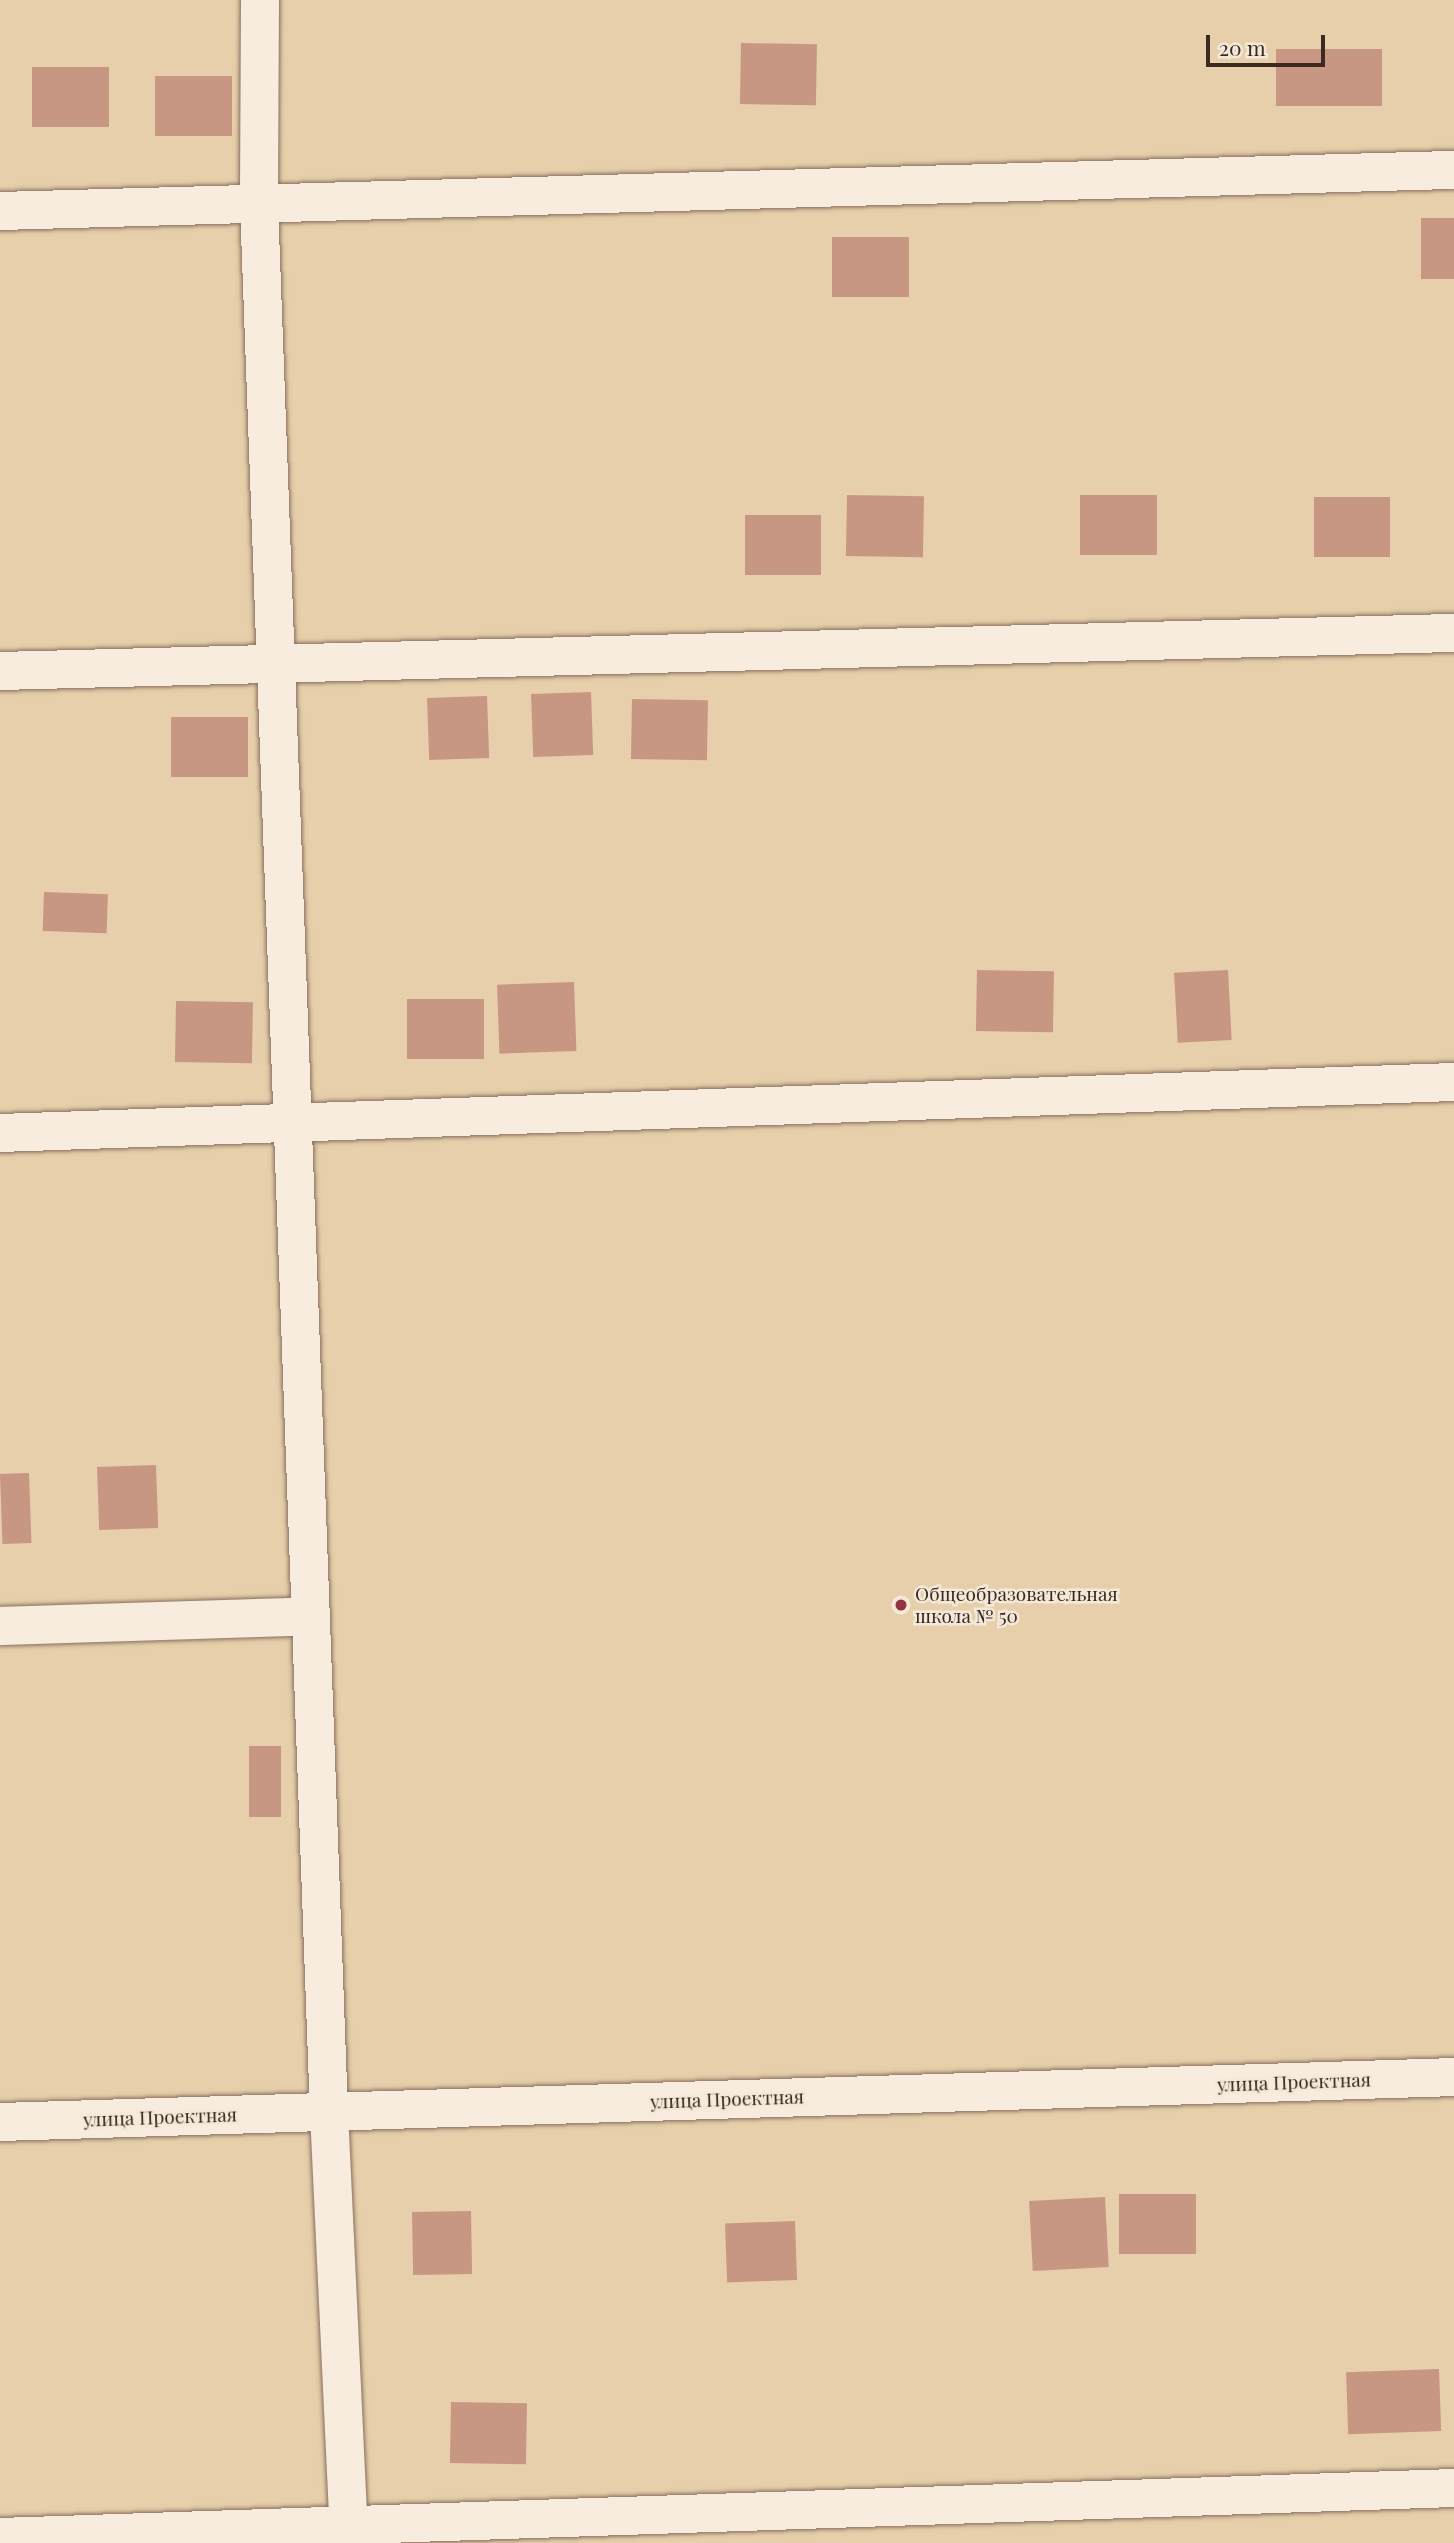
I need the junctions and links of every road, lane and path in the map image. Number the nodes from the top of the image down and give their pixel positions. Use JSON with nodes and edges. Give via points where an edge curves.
{"nodes":[{"id":1,"x":260,"y":0,"type":"edge"},
{"id":2,"x":1454,"y":170,"type":"edge"},
{"id":3,"x":259,"y":204,"type":"junction"},
{"id":4,"x":0,"y":211,"type":"edge"},
{"id":5,"x":1454,"y":632,"type":"edge"},
{"id":6,"x":276,"y":664,"type":"junction"},
{"id":7,"x":0,"y":671,"type":"edge"},
{"id":8,"x":1454,"y":1082,"type":"edge"},
{"id":9,"x":293,"y":1123,"type":"junction"},
{"id":10,"x":0,"y":1133,"type":"edge"},
{"id":11,"x":310,"y":1616,"type":"junction"},
{"id":12,"x":0,"y":1626,"type":"edge"},
{"id":13,"x":1454,"y":2077,"type":"edge"},
{"id":14,"x":329,"y":2112,"type":"junction"},
{"id":15,"x":0,"y":2122,"type":"edge"},
{"id":16,"x":1454,"y":2488,"type":"edge"},
{"id":17,"x":349,"y":2533,"type":"edge"},
{"id":18,"x":0,"y":2537,"type":"edge"}],
"edges":[{"from":1,"to":3,"type":"street"},
{"from":2,"to":3,"type":"street"},
{"from":3,"to":4,"type":"street"},
{"from":3,"to":6,"type":"street"},
{"from":5,"to":6,"type":"street"},
{"from":6,"to":7,"type":"street"},
{"from":6,"to":9,"type":"street"},
{"from":8,"to":9,"type":"street"},
{"from":9,"to":10,"type":"street"},
{"from":9,"to":11,"type":"street"},
{"from":11,"to":12,"type":"street"},
{"from":11,"to":14,"type":"street"},
{"from":13,"to":14,"type":"street","name":"улица Проектная"},
{"from":14,"to":15,"type":"street","name":"улица Проектная"},
{"from":14,"to":17,"type":"street"},
{"from":16,"to":17,"type":"street"},
{"from":17,"to":18,"type":"street"}]}
